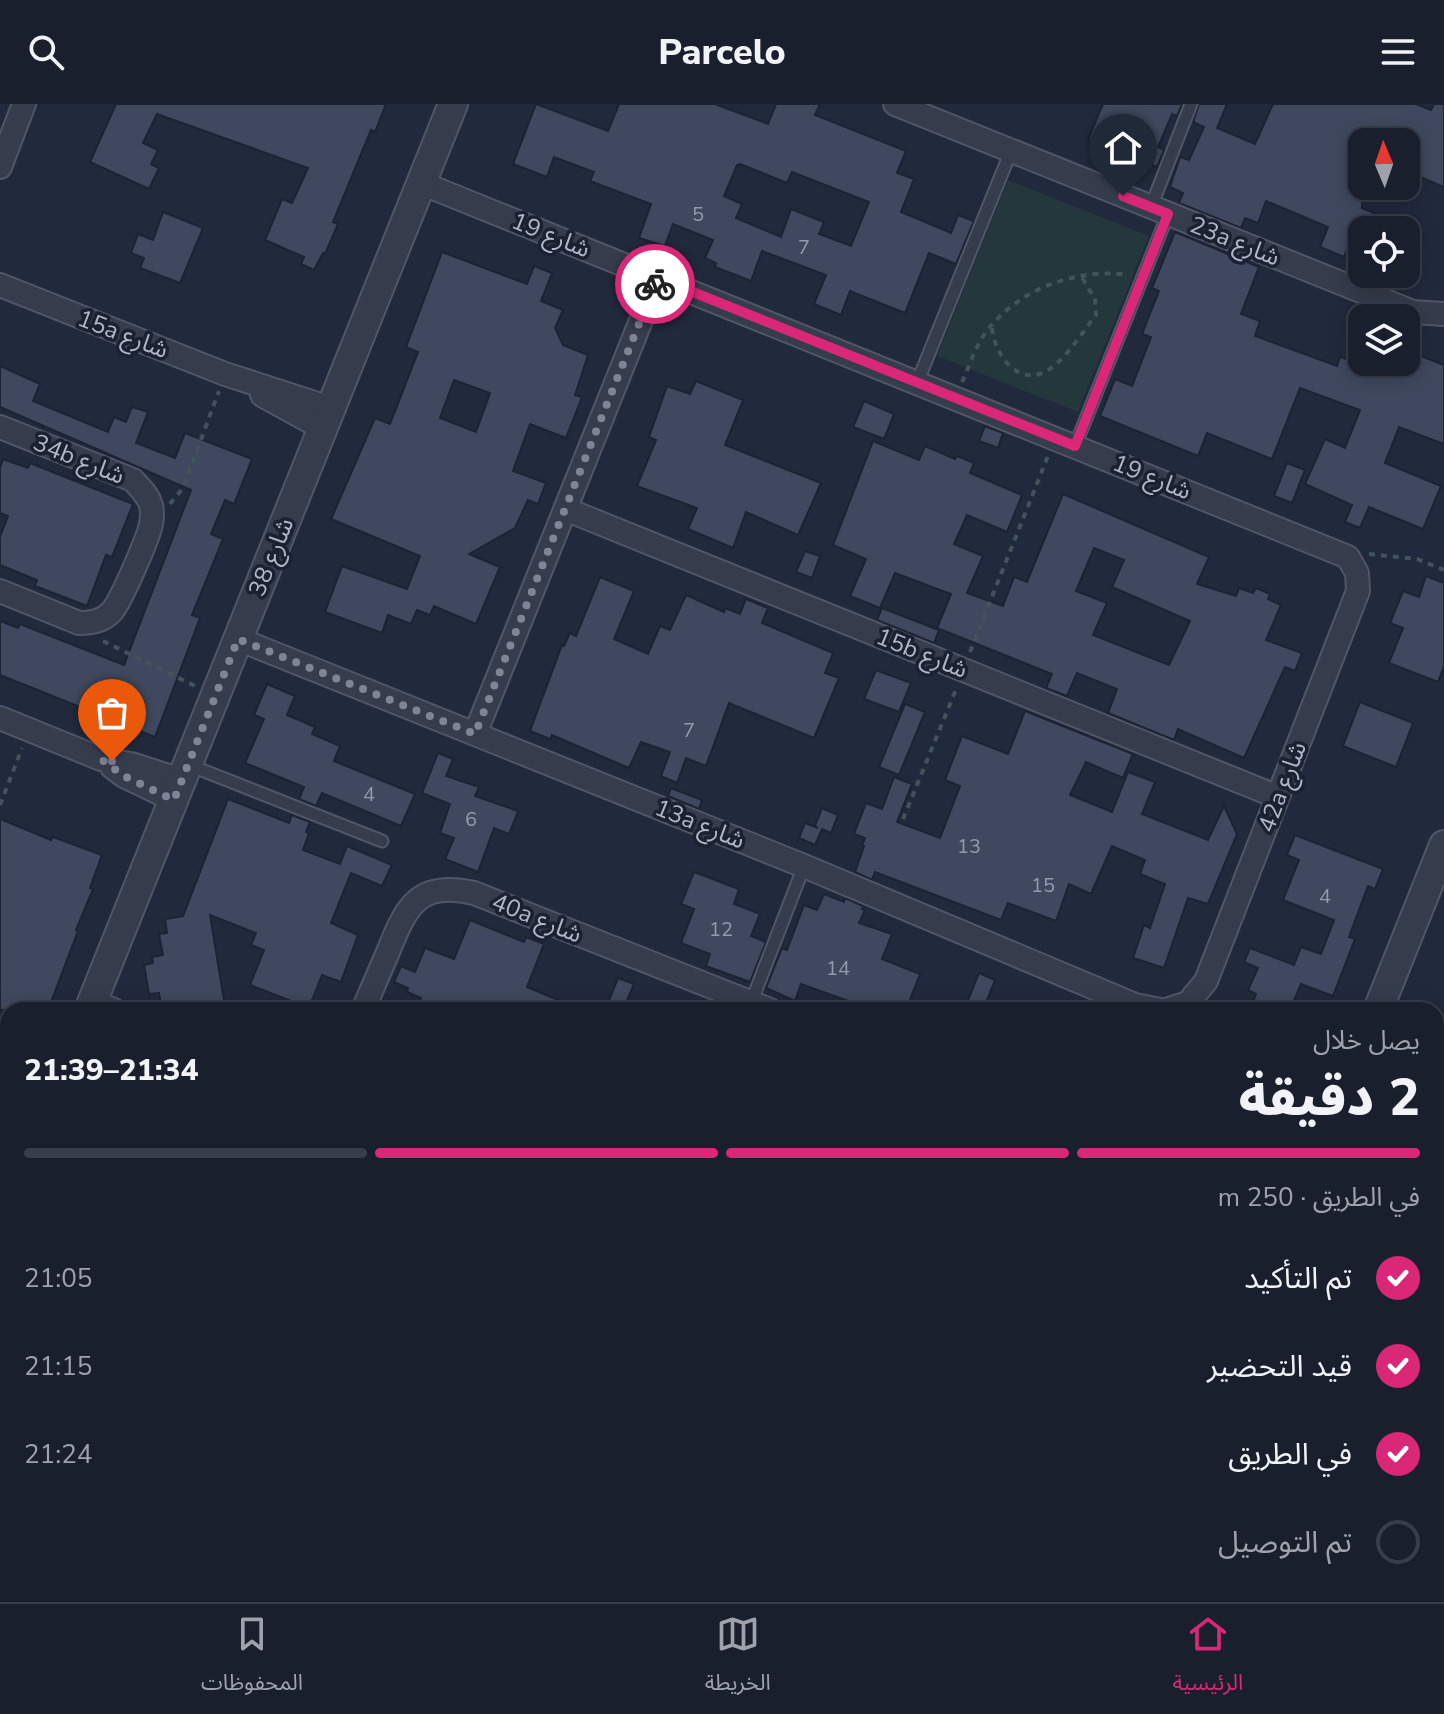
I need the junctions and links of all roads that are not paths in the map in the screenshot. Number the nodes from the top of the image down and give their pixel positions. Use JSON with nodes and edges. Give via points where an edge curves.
{"nodes":[{"id":1,"x":24,"y":104,"type":"edge"},
{"id":2,"x":453,"y":104,"type":"edge"},
{"id":3,"x":895,"y":104,"type":"edge"},
{"id":4,"x":1191,"y":104,"type":"edge"},
{"id":5,"x":1011,"y":151,"type":"junction"},
{"id":6,"x":1,"y":162,"type":"edge"},
{"id":7,"x":421,"y":183,"type":"junction"},
{"id":8,"x":1160,"y":210,"type":"junction"},
{"id":9,"x":658,"y":278,"type":"junction"},
{"id":10,"x":0,"y":285,"type":"edge"},
{"id":11,"x":1444,"y":314,"type":"edge"},
{"id":12,"x":917,"y":383,"type":"junction"},
{"id":13,"x":326,"y":418,"type":"junction"},
{"id":14,"x":0,"y":427,"type":"edge"},
{"id":15,"x":1065,"y":442,"type":"junction"},
{"id":16,"x":565,"y":509,"type":"junction"},
{"id":17,"x":1348,"y":557,"type":"joint"},
{"id":18,"x":0,"y":591,"type":"edge"},
{"id":19,"x":238,"y":639,"type":"junction"},
{"id":20,"x":0,"y":718,"type":"edge"},
{"id":21,"x":475,"y":734,"type":"junction"},
{"id":22,"x":181,"y":781,"type":"junction"},
{"id":23,"x":1278,"y":797,"type":"junction"},
{"id":24,"x":382,"y":841,"type":"dead end"},
{"id":25,"x":1444,"y":845,"type":"edge"},
{"id":26,"x":804,"y":866,"type":"junction"},
{"id":27,"x":100,"y":1002,"type":"edge"},
{"id":28,"x":366,"y":1002,"type":"edge"},
{"id":29,"x":748,"y":1002,"type":"edge"},
{"id":30,"x":765,"y":1002,"type":"edge"},
{"id":31,"x":1128,"y":1002,"type":"edge"},
{"id":32,"x":1184,"y":1002,"type":"edge"},
{"id":33,"x":1381,"y":1002,"type":"edge"}],
"edges":[{"from":1,"to":6,"type":"street"},
{"from":2,"to":7,"type":"street","name":"شارع 38"},
{"from":3,"to":5,"type":"street","name":"23a شارع"},
{"from":4,"to":8,"type":"lane"},
{"from":5,"to":8,"type":"street","name":"23a شارع"},
{"from":5,"to":12,"type":"lane"},
{"from":7,"to":9,"type":"street","name":"شارع 19"},
{"from":7,"to":13,"type":"street","name":"شارع 38"},
{"from":8,"to":11,"type":"street","name":"23a شارع","via":[[1413,312]]},
{"from":8,"to":15,"type":"lane","via":[[1142,279]]},
{"from":9,"to":12,"type":"street","name":"شارع 19"},
{"from":9,"to":16,"type":"street"},
{"from":10,"to":13,"type":"street","name":"15a شارع","via":[[235,378],[279,405]]},
{"from":12,"to":15,"type":"street","name":"شارع 19"},
{"from":13,"to":19,"type":"street","name":"شارع 38"},
{"from":14,"to":18,"type":"street","name":"34b شارع","via":[[133,480],[151,507],[151,524],[112,611],[102,619],[79,623]]},
{"from":15,"to":17,"type":"street","name":"شارع 19"},
{"from":16,"to":21,"type":"street"},
{"from":16,"to":23,"type":"street","name":"15b شارع"},
{"from":17,"to":23,"type":"street","name":"42a شارع","via":[[1357,573],[1358,591]]},
{"from":19,"to":21,"type":"street","name":"13a شارع"},
{"from":19,"to":22,"type":"street","name":"شارع 38"},
{"from":20,"to":22,"type":"street","via":[[101,759],[124,776]]},
{"from":21,"to":26,"type":"street","name":"13a شارع"},
{"from":22,"to":24,"type":"lane"},
{"from":22,"to":27,"type":"street","name":"شارع 38"},
{"from":23,"to":32,"type":"street","name":"42a شارع","via":[[1206,981]]},
{"from":25,"to":33,"type":"street"},
{"from":26,"to":30,"type":"lane"},
{"from":26,"to":31,"type":"street","name":"13a شارع"},
{"from":28,"to":29,"type":"street","name":"40a شارع","via":[[406,910],[427,895],[450,889],[474,893]]}]}
